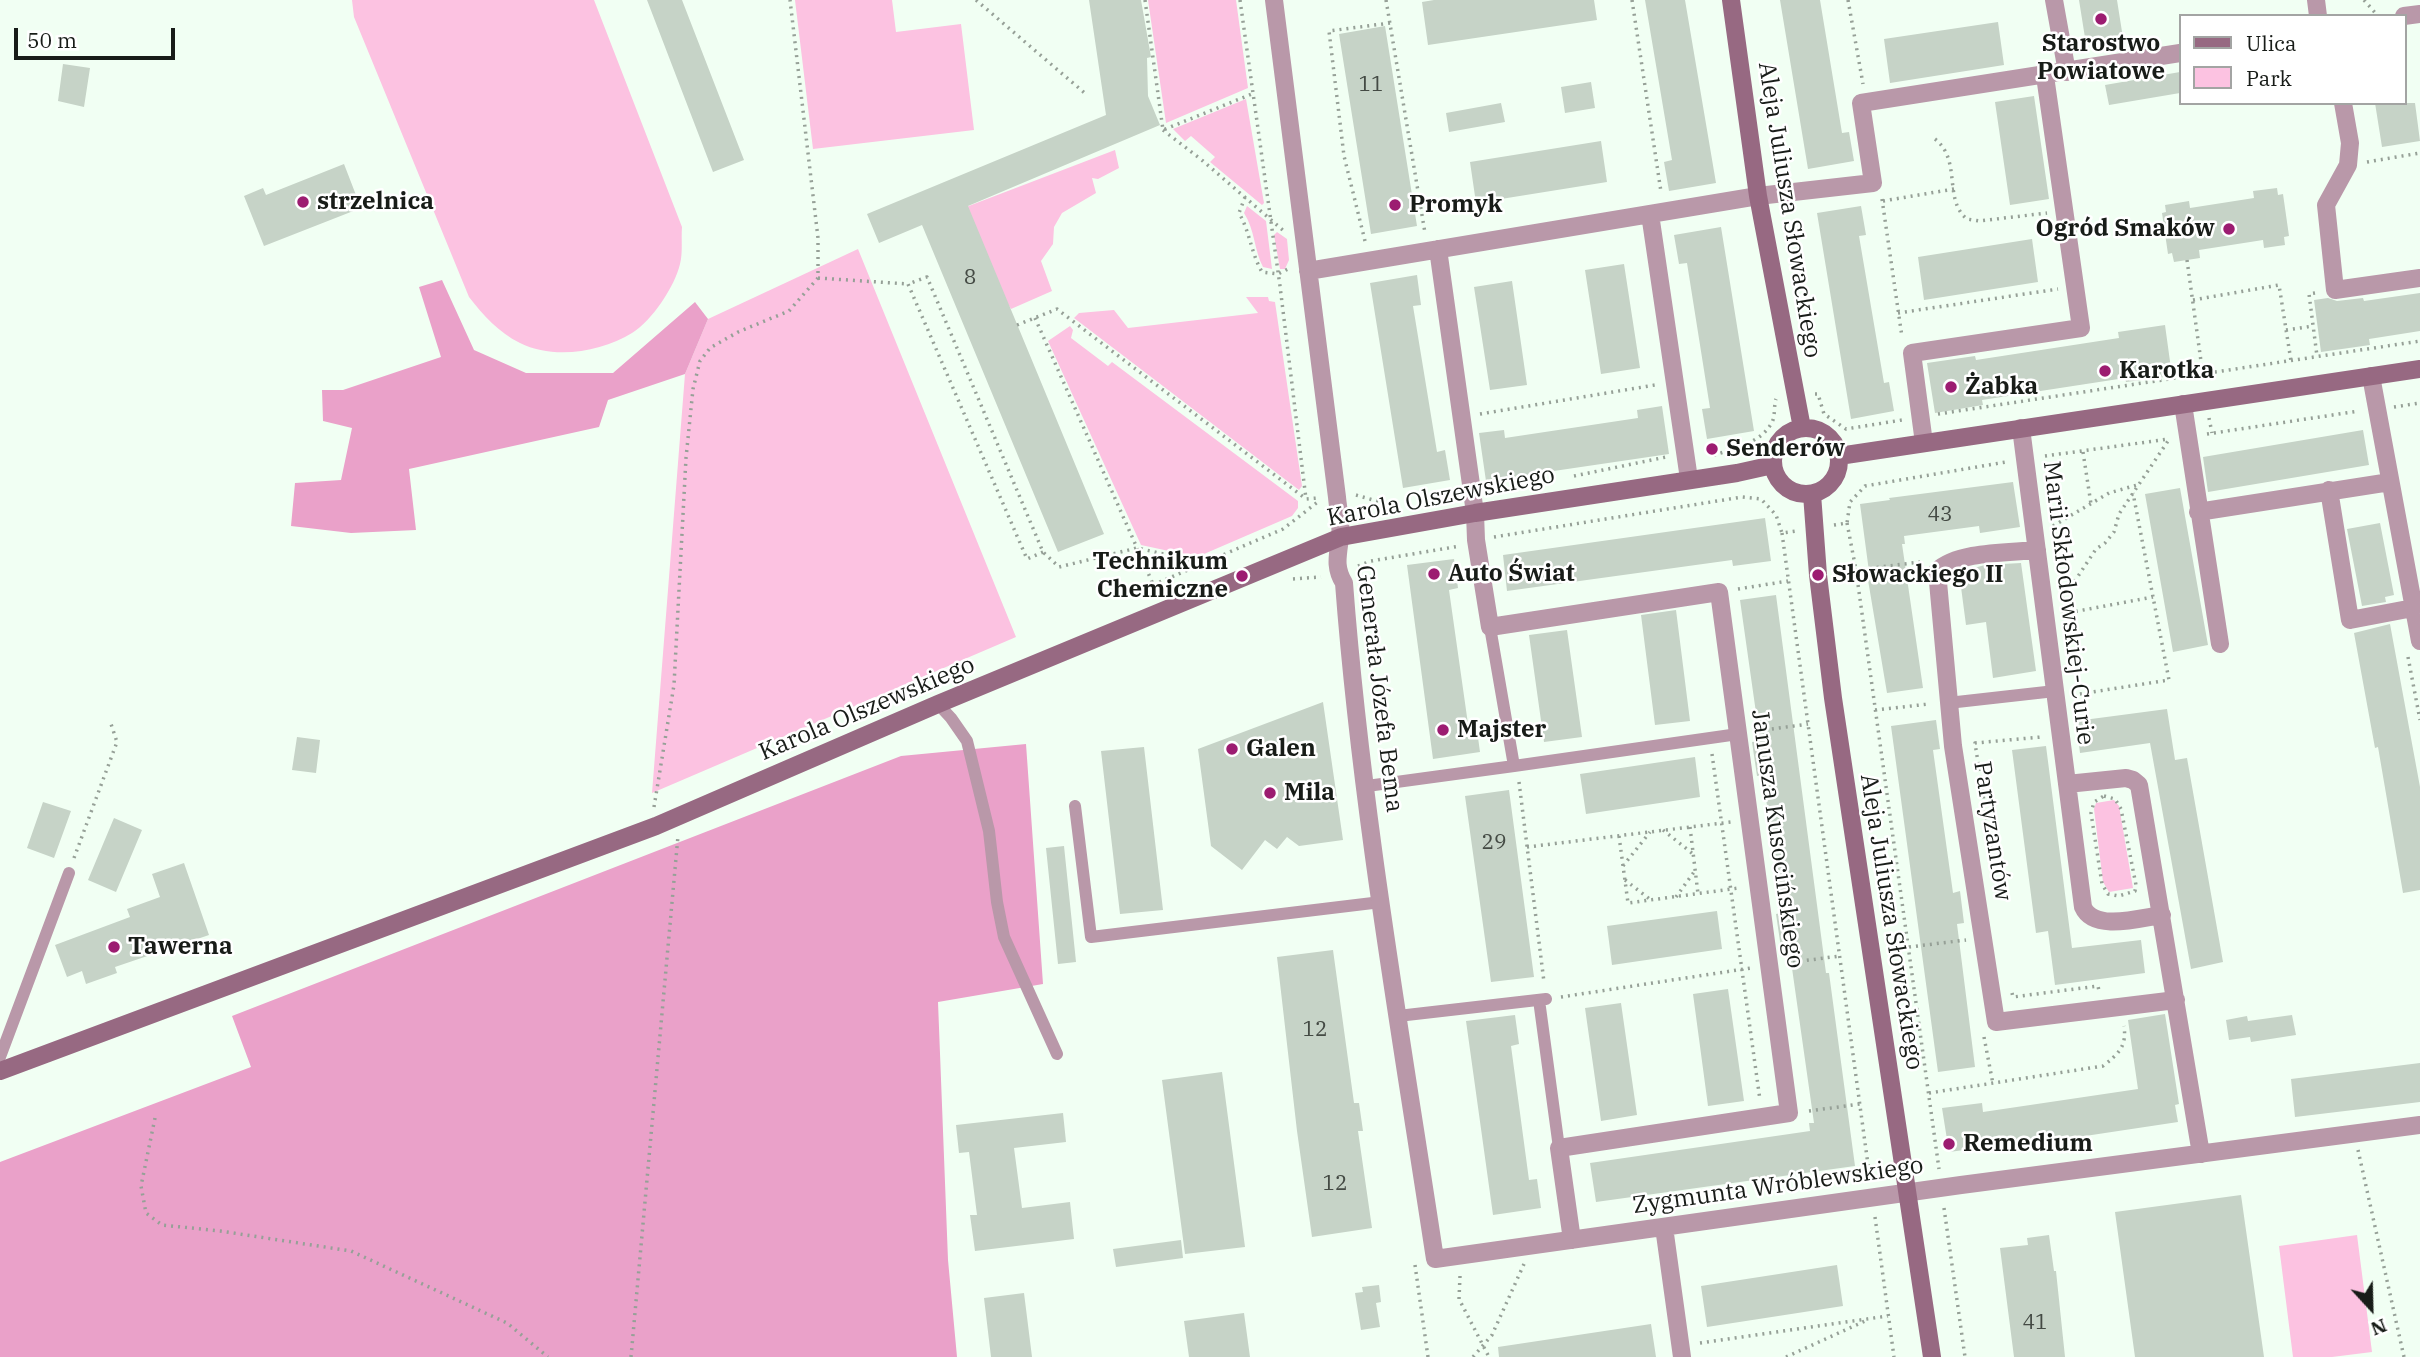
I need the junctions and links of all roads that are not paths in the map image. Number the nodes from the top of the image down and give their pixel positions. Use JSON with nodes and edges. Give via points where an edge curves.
{"nodes":[{"id":1,"x":1275,"y":0,"type":"edge"},
{"id":2,"x":1731,"y":0,"type":"edge"},
{"id":3,"x":2054,"y":0,"type":"edge"},
{"id":4,"x":2178,"y":53,"type":"edge"},
{"id":5,"x":2067,"y":72,"type":"junction"},
{"id":6,"x":2045,"y":76,"type":"junction"},
{"id":7,"x":2343,"y":105,"type":"edge"},
{"id":8,"x":1758,"y":196,"type":"junction"},
{"id":9,"x":1657,"y":213,"type":"junction"},
{"id":10,"x":1433,"y":250,"type":"junction"},
{"id":11,"x":1301,"y":268,"type":"junction"},
{"id":12,"x":2420,"y":278,"type":"edge"},
{"id":13,"x":2420,"y":369,"type":"edge"},
{"id":14,"x":2371,"y":376,"type":"junction"},
{"id":15,"x":2183,"y":404,"type":"junction"},
{"id":16,"x":1802,"y":428,"type":"junction"},
{"id":17,"x":2021,"y":428,"type":"junction"},
{"id":18,"x":1924,"y":443,"type":"junction"},
{"id":19,"x":1839,"y":456,"type":"junction"},
{"id":20,"x":1773,"y":465,"type":"junction"},
{"id":21,"x":1689,"y":479,"type":"junction"},
{"id":22,"x":2390,"y":482,"type":"junction"},
{"id":23,"x":2329,"y":490,"type":"junction"},
{"id":24,"x":1812,"y":494,"type":"junction"},
{"id":25,"x":2198,"y":512,"type":"junction"},
{"id":26,"x":1475,"y":513,"type":"junction"},
{"id":27,"x":1340,"y":537,"type":"junction"},
{"id":28,"x":2037,"y":543,"type":"junction"},
{"id":29,"x":2413,"y":608,"type":"junction"},
{"id":30,"x":1490,"y":627,"type":"junction"},
{"id":31,"x":2420,"y":641,"type":"edge"},
{"id":32,"x":2220,"y":643,"type":"dead end"},
{"id":33,"x":2061,"y":693,"type":"junction"},
{"id":34,"x":1944,"y":703,"type":"junction"},
{"id":35,"x":938,"y":704,"type":"junction"},
{"id":36,"x":1738,"y":734,"type":"junction"},
{"id":37,"x":1515,"y":766,"type":"junction"},
{"id":38,"x":2067,"y":783,"type":"junction"},
{"id":39,"x":1367,"y":786,"type":"junction"},
{"id":40,"x":1075,"y":806,"type":"dead end"},
{"id":41,"x":69,"y":873,"type":"road end"},
{"id":42,"x":1381,"y":902,"type":"junction"},
{"id":43,"x":2162,"y":915,"type":"junction"},
{"id":44,"x":2176,"y":1000,"type":"junction"},
{"id":45,"x":1398,"y":1016,"type":"junction"},
{"id":46,"x":1057,"y":1054,"type":"dead end"},
{"id":47,"x":0,"y":1057,"type":"edge"},
{"id":48,"x":0,"y":1071,"type":"edge"},
{"id":49,"x":2420,"y":1125,"type":"edge"},
{"id":50,"x":1559,"y":1148,"type":"junction"},
{"id":51,"x":2201,"y":1154,"type":"junction"},
{"id":52,"x":1907,"y":1193,"type":"junction"},
{"id":53,"x":1664,"y":1227,"type":"junction"},
{"id":54,"x":1572,"y":1240,"type":"junction"},
{"id":55,"x":1434,"y":1259,"type":"joint"},
{"id":56,"x":1681,"y":1351,"type":"edge"},
{"id":57,"x":1932,"y":1357,"type":"edge"}],
"edges":[{"from":1,"to":11,"type":"street","name":"Generała Józefa Bema"},
{"from":2,"to":8,"type":"street","name":"Aleja Juliusza Słowackiego"},
{"from":3,"to":5,"type":"street"},
{"from":4,"to":5,"type":"street"},
{"from":5,"to":6,"type":"street"},
{"from":6,"to":8,"type":"street","via":[[1861,103],[1873,183]]},
{"from":6,"to":18,"type":"street","via":[[2081,328],[1912,353]]},
{"from":7,"to":12,"type":"street","via":[[2350,143],[2348,165],[2326,205],[2335,290]]},
{"from":8,"to":9,"type":"street"},
{"from":8,"to":16,"type":"street","name":"Aleja Juliusza Słowackiego"},
{"from":9,"to":10,"type":"street"},
{"from":9,"to":21,"type":"street"},
{"from":10,"to":11,"type":"street"},
{"from":10,"to":26,"type":"street"},
{"from":11,"to":27,"type":"street","name":"Generała Józefa Bema"},
{"from":13,"to":14,"type":"street"},
{"from":14,"to":15,"type":"street"},
{"from":14,"to":22,"type":"street"},
{"from":15,"to":17,"type":"street"},
{"from":15,"to":25,"type":"street","via":[[2178,439]]},
{"from":16,"to":19,"type":"street","via":[[1830,438]]},
{"from":16,"to":20,"type":"street","via":[[1792,430],[1777,444]]},
{"from":17,"to":18,"type":"street"},
{"from":17,"to":28,"type":"street","name":"Marii Skłodowskiej-Curie"},
{"from":18,"to":19,"type":"street"},
{"from":19,"to":24,"type":"street","via":[[1830,484]]},
{"from":20,"to":21,"type":"street","name":"Karola Olszewskiego"},
{"from":20,"to":24,"type":"street","via":[[1782,485]]},
{"from":21,"to":26,"type":"street","name":"Karola Olszewskiego"},
{"from":22,"to":23,"type":"street"},
{"from":22,"to":29,"type":"street"},
{"from":23,"to":25,"type":"street"},
{"from":23,"to":29,"type":"street","via":[[2350,620]]},
{"from":24,"to":52,"type":"street","name":"Aleja Juliusza Słowackiego","via":[[1833,698]]},
{"from":25,"to":32,"type":"street"},
{"from":26,"to":27,"type":"street","name":"Karola Olszewskiego"},
{"from":26,"to":30,"type":"street"},
{"from":27,"to":35,"type":"street","name":"Karola Olszewskiego"},
{"from":27,"to":39,"type":"street","name":"Generała Józefa Bema","via":[[1336,552],[1344,583]]},
{"from":28,"to":33,"type":"street","name":"Marii Skłodowskiej-Curie","via":[[2053,619]]},
{"from":28,"to":34,"type":"street","name":"Partyzantów","via":[[1958,558],[1937,571]]},
{"from":29,"to":31,"type":"street"},
{"from":30,"to":36,"type":"street","name":"Janusza Kusocińskiego","via":[[1719,592]]},
{"from":30,"to":37,"type":"lane"},
{"from":33,"to":34,"type":"lane"},
{"from":33,"to":38,"type":"street","name":"Marii Skłodowskiej-Curie"},
{"from":34,"to":44,"type":"street","name":"Partyzantów","via":[[1996,1022]]},
{"from":35,"to":46,"type":"lane","via":[[967,741],[989,831],[1004,937]]},
{"from":35,"to":48,"type":"street","name":"Karola Olszewskiego","via":[[656,826]]},
{"from":36,"to":37,"type":"lane"},
{"from":36,"to":50,"type":"street","name":"Janusza Kusocińskiego","via":[[1789,1114]]},
{"from":37,"to":39,"type":"lane"},
{"from":38,"to":43,"type":"street","name":"Marii Skłodowskiej-Curie","via":[[2126,778],[2139,785]]},
{"from":38,"to":43,"type":"street","name":"Marii Skłodowskiej-Curie","via":[[2087,915],[2101,922]]},
{"from":39,"to":42,"type":"street","name":"Generała Józefa Bema"},
{"from":40,"to":42,"type":"lane","via":[[1091,937]]},
{"from":41,"to":47,"type":"lane"},
{"from":42,"to":45,"type":"street","name":"Generała Józefa Bema"},
{"from":43,"to":44,"type":"street","name":"Marii Skłodowskiej-Curie"},
{"from":44,"to":51,"type":"street","name":"Marii Skłodowskiej-Curie"},
{"from":45,"to":50,"type":"lane","via":[[1543,1000]]},
{"from":45,"to":55,"type":"street","name":"Generała Józefa Bema"},
{"from":49,"to":51,"type":"street","name":"Zygmunta Wróblewskiego"},
{"from":50,"to":54,"type":"street"},
{"from":51,"to":52,"type":"street","name":"Zygmunta Wróblewskiego"},
{"from":52,"to":53,"type":"street","name":"Zygmunta Wróblewskiego"},
{"from":52,"to":57,"type":"street","name":"Aleja Juliusza Słowackiego"},
{"from":53,"to":54,"type":"street","name":"Zygmunta Wróblewskiego"},
{"from":53,"to":56,"type":"street"},
{"from":54,"to":55,"type":"street","name":"Zygmunta Wróblewskiego"}]}
